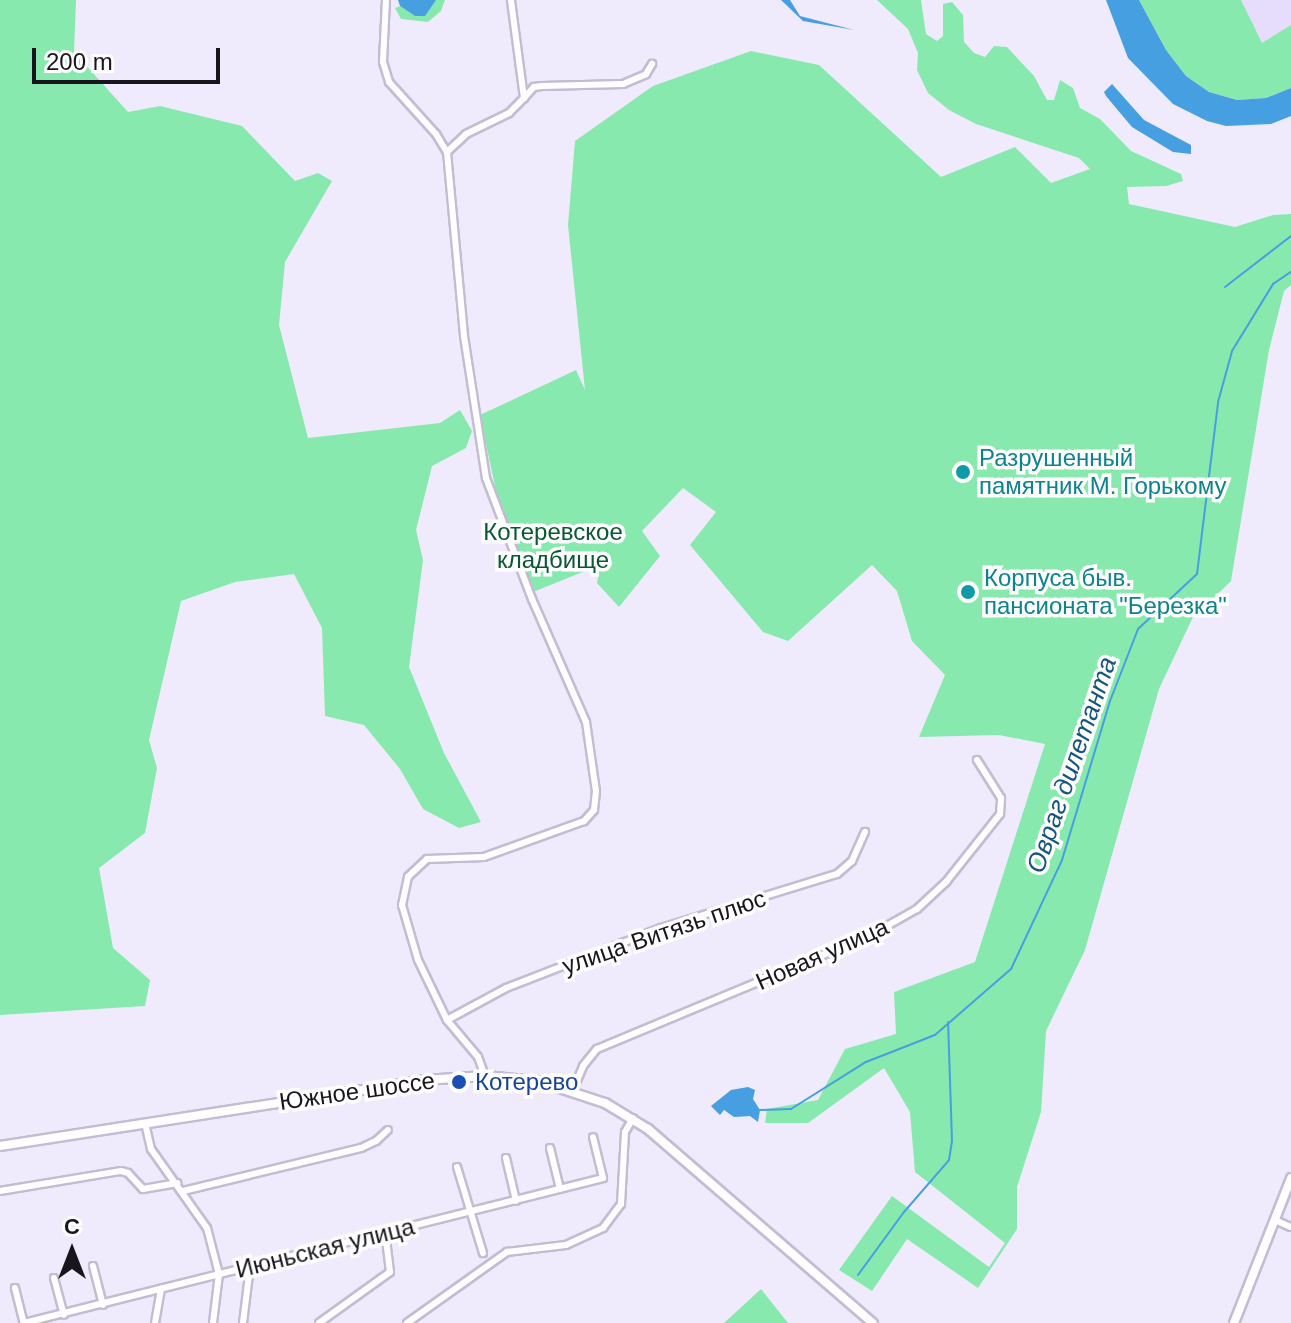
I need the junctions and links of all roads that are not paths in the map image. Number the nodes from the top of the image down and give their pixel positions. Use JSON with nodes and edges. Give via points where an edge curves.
{"nodes":[{"id":1,"x":386,"y":0,"type":"edge"},
{"id":2,"x":511,"y":0,"type":"edge"},
{"id":3,"x":652,"y":64,"type":"dead end"},
{"id":4,"x":524,"y":98,"type":"junction"},
{"id":5,"x":447,"y":152,"type":"junction"},
{"id":6,"x":977,"y":760,"type":"dead end"},
{"id":7,"x":865,"y":832,"type":"dead end"},
{"id":8,"x":447,"y":1020,"type":"junction"},
{"id":9,"x":485,"y":1076,"type":"junction"},
{"id":10,"x":573,"y":1090,"type":"junction"},
{"id":11,"x":633,"y":1118,"type":"junction"},
{"id":12,"x":145,"y":1123,"type":"junction"},
{"id":13,"x":388,"y":1130,"type":"dead end"},
{"id":14,"x":593,"y":1137,"type":"dead end"},
{"id":15,"x":0,"y":1146,"type":"edge"},
{"id":16,"x":550,"y":1148,"type":"dead end"},
{"id":17,"x":506,"y":1158,"type":"dead end"},
{"id":18,"x":457,"y":1167,"type":"dead end"},
{"id":19,"x":1291,"y":1178,"type":"edge"},
{"id":20,"x":177,"y":1183,"type":"junction"},
{"id":21,"x":560,"y":1189,"type":"junction"},
{"id":22,"x":0,"y":1191,"type":"edge"},
{"id":23,"x":183,"y":1191,"type":"junction"},
{"id":24,"x":516,"y":1201,"type":"junction"},
{"id":25,"x":471,"y":1212,"type":"junction"},
{"id":26,"x":1275,"y":1220,"type":"junction"},
{"id":27,"x":1291,"y":1227,"type":"edge"},
{"id":28,"x":385,"y":1234,"type":"junction"},
{"id":29,"x":483,"y":1253,"type":"dead end"},
{"id":30,"x":93,"y":1266,"type":"dead end"},
{"id":31,"x":250,"y":1267,"type":"junction"},
{"id":32,"x":219,"y":1274,"type":"junction"},
{"id":33,"x":54,"y":1278,"type":"dead end"},
{"id":34,"x":15,"y":1288,"type":"dead end"},
{"id":35,"x":161,"y":1289,"type":"junction"},
{"id":36,"x":103,"y":1305,"type":"junction"},
{"id":37,"x":64,"y":1315,"type":"junction"},
{"id":38,"x":49,"y":1321,"type":"edge"},
{"id":39,"x":24,"y":1323,"type":"edge"},
{"id":40,"x":155,"y":1323,"type":"edge"},
{"id":41,"x":213,"y":1323,"type":"edge"},
{"id":42,"x":243,"y":1323,"type":"edge"},
{"id":43,"x":319,"y":1323,"type":"edge"},
{"id":44,"x":407,"y":1323,"type":"edge"},
{"id":45,"x":873,"y":1323,"type":"edge"},
{"id":46,"x":1234,"y":1323,"type":"edge"}],
"edges":[{"from":1,"to":5,"type":"street","via":[[383,62],[389,82]]},
{"from":2,"to":4,"type":"street"},
{"from":3,"to":4,"type":"street","via":[[646,74],[623,84],[534,87]]},
{"from":4,"to":5,"type":"street"},
{"from":5,"to":8,"type":"street","via":[[480,457],[532,599],[586,722],[596,803],[584,821],[554,833],[484,857],[437,856],[416,865],[402,905],[418,960]]},
{"from":6,"to":10,"type":"street","name":"Новая улица","via":[[1001,798],[1000,814],[946,882],[917,909],[869,936],[597,1049]]},
{"from":7,"to":8,"type":"street","name":"улица Витязь плюс","via":[[852,861],[837,874],[648,933],[506,988]]},
{"from":8,"to":9,"type":"street","via":[[478,1057]]},
{"from":9,"to":10,"type":"main road","name":"Южное шоссе"},
{"from":9,"to":12,"type":"main road","name":"Южное шоссе","via":[[417,1081]]},
{"from":10,"to":11,"type":"main road","name":"Южное шоссе"},
{"from":11,"to":44,"type":"street","via":[[625,1132],[621,1204],[603,1228],[566,1245],[507,1252]]},
{"from":11,"to":45,"type":"main road","name":"Южное шоссе"},
{"from":12,"to":15,"type":"main road","name":"Южное шоссе"},
{"from":12,"to":20,"type":"street","via":[[151,1149]]},
{"from":13,"to":23,"type":"street","via":[[361,1148]]},
{"from":14,"to":21,"type":"street","name":"Июньская улица","via":[[603,1178]]},
{"from":16,"to":21,"type":"street"},
{"from":17,"to":24,"type":"street"},
{"from":18,"to":25,"type":"street"},
{"from":19,"to":26,"type":"main road"},
{"from":20,"to":22,"type":"street","via":[[143,1189],[121,1171]]},
{"from":20,"to":23,"type":"street"},
{"from":21,"to":24,"type":"street","name":"Июньская улица"},
{"from":23,"to":32,"type":"street","via":[[207,1228]]},
{"from":24,"to":25,"type":"street","name":"Июньская улица"},
{"from":25,"to":28,"type":"street","name":"Июньская улица"},
{"from":25,"to":29,"type":"street"},
{"from":26,"to":27,"type":"street"},
{"from":26,"to":46,"type":"main road"},
{"from":28,"to":31,"type":"street","name":"Июньская улица"},
{"from":28,"to":43,"type":"street","via":[[390,1272]]},
{"from":30,"to":36,"type":"street"},
{"from":31,"to":32,"type":"street","name":"Июньская улица"},
{"from":31,"to":42,"type":"street"},
{"from":32,"to":35,"type":"street","name":"Июньская улица"},
{"from":32,"to":41,"type":"street"},
{"from":33,"to":37,"type":"street"},
{"from":34,"to":39,"type":"street"},
{"from":35,"to":36,"type":"street","name":"Июньская улица"},
{"from":35,"to":40,"type":"street"},
{"from":36,"to":37,"type":"street","name":"Июньская улица"},
{"from":37,"to":38,"type":"street","name":"Июньская улица"},
{"from":38,"to":39,"type":"street","name":"Июньская улица"}]}
